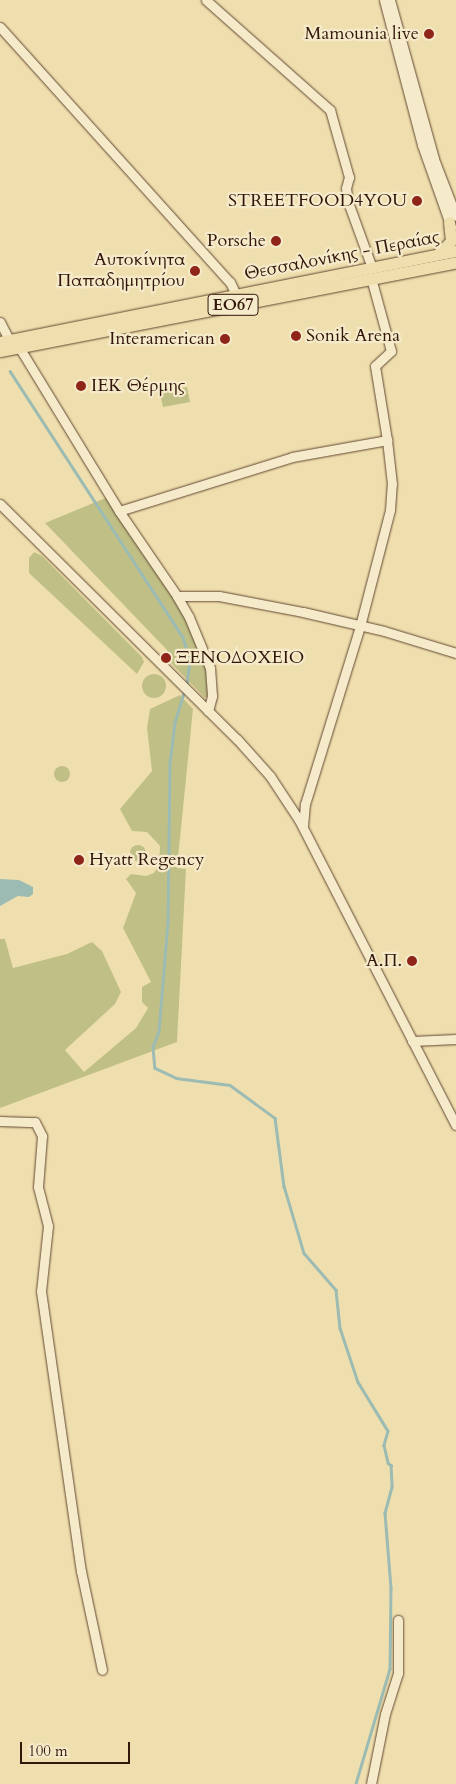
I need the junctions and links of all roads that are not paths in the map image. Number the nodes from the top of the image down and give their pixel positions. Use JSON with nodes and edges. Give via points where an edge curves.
{"nodes":[{"id":1,"x":206,"y":0,"type":"edge"},
{"id":2,"x":384,"y":0,"type":"edge"},
{"id":3,"x":390,"y":0,"type":"edge"},
{"id":4,"x":0,"y":27,"type":"edge"},
{"id":5,"x":453,"y":219,"type":"edge"},
{"id":6,"x":456,"y":243,"type":"edge"},
{"id":7,"x":456,"y":251,"type":"edge"},
{"id":8,"x":436,"y":255,"type":"junction"},
{"id":9,"x":456,"y":262,"type":"edge"},
{"id":10,"x":371,"y":273,"type":"junction"},
{"id":11,"x":236,"y":295,"type":"junction"},
{"id":12,"x":0,"y":322,"type":"edge"},
{"id":13,"x":7,"y":345,"type":"edge"},
{"id":14,"x":387,"y":440,"type":"junction"},
{"id":15,"x":0,"y":504,"type":"edge"},
{"id":16,"x":119,"y":511,"type":"junction"},
{"id":17,"x":177,"y":596,"type":"junction"},
{"id":18,"x":360,"y":626,"type":"junction"},
{"id":19,"x":456,"y":652,"type":"edge"},
{"id":20,"x":208,"y":710,"type":"junction"},
{"id":21,"x":307,"y":798,"type":"junction"},
{"id":22,"x":288,"y":802,"type":"junction"},
{"id":23,"x":303,"y":828,"type":"junction"},
{"id":24,"x":456,"y":1039,"type":"edge"},
{"id":25,"x":412,"y":1041,"type":"junction"},
{"id":26,"x":0,"y":1121,"type":"edge"},
{"id":27,"x":456,"y":1125,"type":"edge"},
{"id":28,"x":398,"y":1620,"type":"dead end"},
{"id":29,"x":102,"y":1670,"type":"dead end"},
{"id":30,"x":371,"y":1784,"type":"edge"}],
"edges":[{"from":1,"to":10,"type":"street","via":[[330,110],[349,177],[346,193]]},
{"from":2,"to":5,"type":"street","via":[[422,145]]},
{"from":3,"to":5,"type":"street"},
{"from":4,"to":11,"type":"street","via":[[230,282]]},
{"from":5,"to":6,"type":"street"},
{"from":5,"to":8,"type":"main road","via":[[451,241]]},
{"from":7,"to":8,"type":"main road","name":"Θεσσαλονίκης - Περαίας","number":"ΕΟ67"},
{"from":8,"to":10,"type":"main road","name":"Θεσσαλονίκης - Περαίας","number":"ΕΟ67"},
{"from":9,"to":10,"type":"main road","name":"Θεσσαλονίκης - Περαίας","number":"ΕΟ67"},
{"from":10,"to":11,"type":"main road","name":"Θεσσαλονίκης - Περαίας","number":"ΕΟ67"},
{"from":10,"to":13,"type":"main road","name":"Θεσσαλονίκης - Περαίας","number":"ΕΟ67"},
{"from":10,"to":14,"type":"street","via":[[391,351],[375,366]]},
{"from":11,"to":13,"type":"main road","name":"Θεσσαλονίκης - Περαίας","number":"ΕΟ67"},
{"from":12,"to":13,"type":"street"},
{"from":13,"to":16,"type":"street"},
{"from":14,"to":16,"type":"street","via":[[292,457]]},
{"from":14,"to":18,"type":"street","via":[[392,484],[390,510]]},
{"from":15,"to":20,"type":"street"},
{"from":16,"to":17,"type":"street"},
{"from":17,"to":18,"type":"street","via":[[219,596]]},
{"from":17,"to":20,"type":"street","via":[[210,668],[212,696]]},
{"from":18,"to":19,"type":"street"},
{"from":18,"to":21,"type":"street"},
{"from":20,"to":22,"type":"street","via":[[249,750]]},
{"from":21,"to":22,"type":"street","via":[[298,803]]},
{"from":21,"to":23,"type":"street"},
{"from":22,"to":23,"type":"street"},
{"from":23,"to":25,"type":"street"},
{"from":24,"to":25,"type":"street"},
{"from":25,"to":27,"type":"street"},
{"from":26,"to":29,"type":"street","via":[[35,1122],[42,1136],[38,1187],[48,1231],[40,1272],[41,1291],[81,1571]]},
{"from":28,"to":30,"type":"street","via":[[398,1673],[385,1714]]}]}
